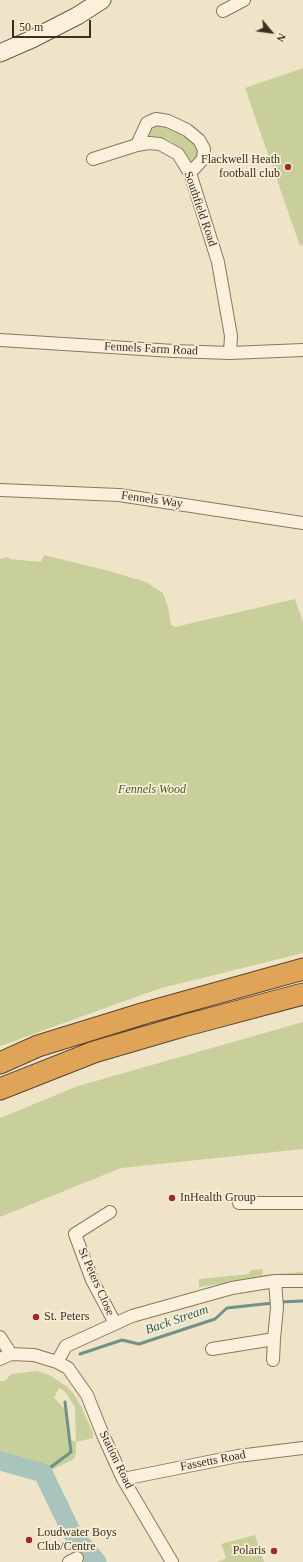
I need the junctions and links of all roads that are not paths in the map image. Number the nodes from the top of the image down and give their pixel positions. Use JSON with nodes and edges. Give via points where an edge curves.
{"nodes":[{"id":1,"x":102,"y":0,"type":"edge"},
{"id":2,"x":244,"y":0,"type":"edge"},
{"id":3,"x":223,"y":11,"type":"dead end"},
{"id":4,"x":0,"y":53,"type":"edge"},
{"id":5,"x":137,"y":145,"type":"junction"},
{"id":6,"x":93,"y":159,"type":"dead end"},
{"id":7,"x":190,"y":173,"type":"junction"},
{"id":8,"x":0,"y":340,"type":"edge"},
{"id":9,"x":303,"y":350,"type":"edge"},
{"id":10,"x":230,"y":353,"type":"junction"},
{"id":11,"x":0,"y":490,"type":"edge"},
{"id":12,"x":303,"y":523,"type":"edge"},
{"id":13,"x":303,"y":969,"type":"edge"},
{"id":14,"x":303,"y":994,"type":"edge"},
{"id":15,"x":0,"y":1063,"type":"edge"},
{"id":16,"x":0,"y":1089,"type":"edge"},
{"id":17,"x":239,"y":1203,"type":"dead end"},
{"id":18,"x":303,"y":1203,"type":"edge"},
{"id":19,"x":110,"y":1212,"type":"dead end"},
{"id":20,"x":275,"y":1281,"type":"junction"},
{"id":21,"x":303,"y":1281,"type":"edge"},
{"id":22,"x":115,"y":1323,"type":"junction"},
{"id":23,"x":0,"y":1338,"type":"edge"},
{"id":24,"x":274,"y":1339,"type":"junction"},
{"id":25,"x":212,"y":1349,"type":"dead end"},
{"id":26,"x":5,"y":1357,"type":"edge"},
{"id":27,"x":273,"y":1360,"type":"dead end"},
{"id":28,"x":57,"y":1362,"type":"junction"},
{"id":29,"x":303,"y":1448,"type":"edge"},
{"id":30,"x":123,"y":1479,"type":"junction"},
{"id":31,"x":172,"y":1562,"type":"edge"}],
"edges":[{"from":1,"to":4,"type":"street","via":[[77,16]]},
{"from":2,"to":3,"type":"street"},
{"from":5,"to":6,"type":"street","name":"Southfield Road"},
{"from":5,"to":7,"type":"street","name":"Southfield Road","via":[[160,144],[178,154]]},
{"from":5,"to":7,"type":"street","via":[[147,123],[156,119],[168,121],[186,130],[199,140],[204,149],[203,159]]},
{"from":7,"to":10,"type":"street","name":"Southfield Road","via":[[218,262],[231,336]]},
{"from":8,"to":10,"type":"street","name":"Fennels Farm Road"},
{"from":9,"to":10,"type":"street","name":"Fennels Farm Road"},
{"from":11,"to":12,"type":"street","name":"Fennels Way","via":[[119,495]]},
{"from":13,"to":15,"type":"highway","via":[[38,1046]]},
{"from":14,"to":16,"type":"highway","via":[[94,1052]]},
{"from":17,"to":18,"type":"street"},
{"from":19,"to":22,"type":"street","name":"St Peters Close","via":[[75,1234],[92,1280]]},
{"from":20,"to":21,"type":"street"},
{"from":20,"to":22,"type":"street","via":[[232,1288]]},
{"from":20,"to":24,"type":"street","via":[[277,1307]]},
{"from":22,"to":28,"type":"street","via":[[66,1346]]},
{"from":23,"to":26,"type":"street"},
{"from":24,"to":25,"type":"street"},
{"from":24,"to":27,"type":"street"},
{"from":26,"to":28,"type":"street","via":[[34,1355]]},
{"from":28,"to":30,"type":"street","name":"Station Road","via":[[68,1368],[87,1395]]},
{"from":29,"to":30,"type":"street","name":"Fassetts Road","via":[[238,1456]]},
{"from":30,"to":31,"type":"street","name":"Station Road"}]}
